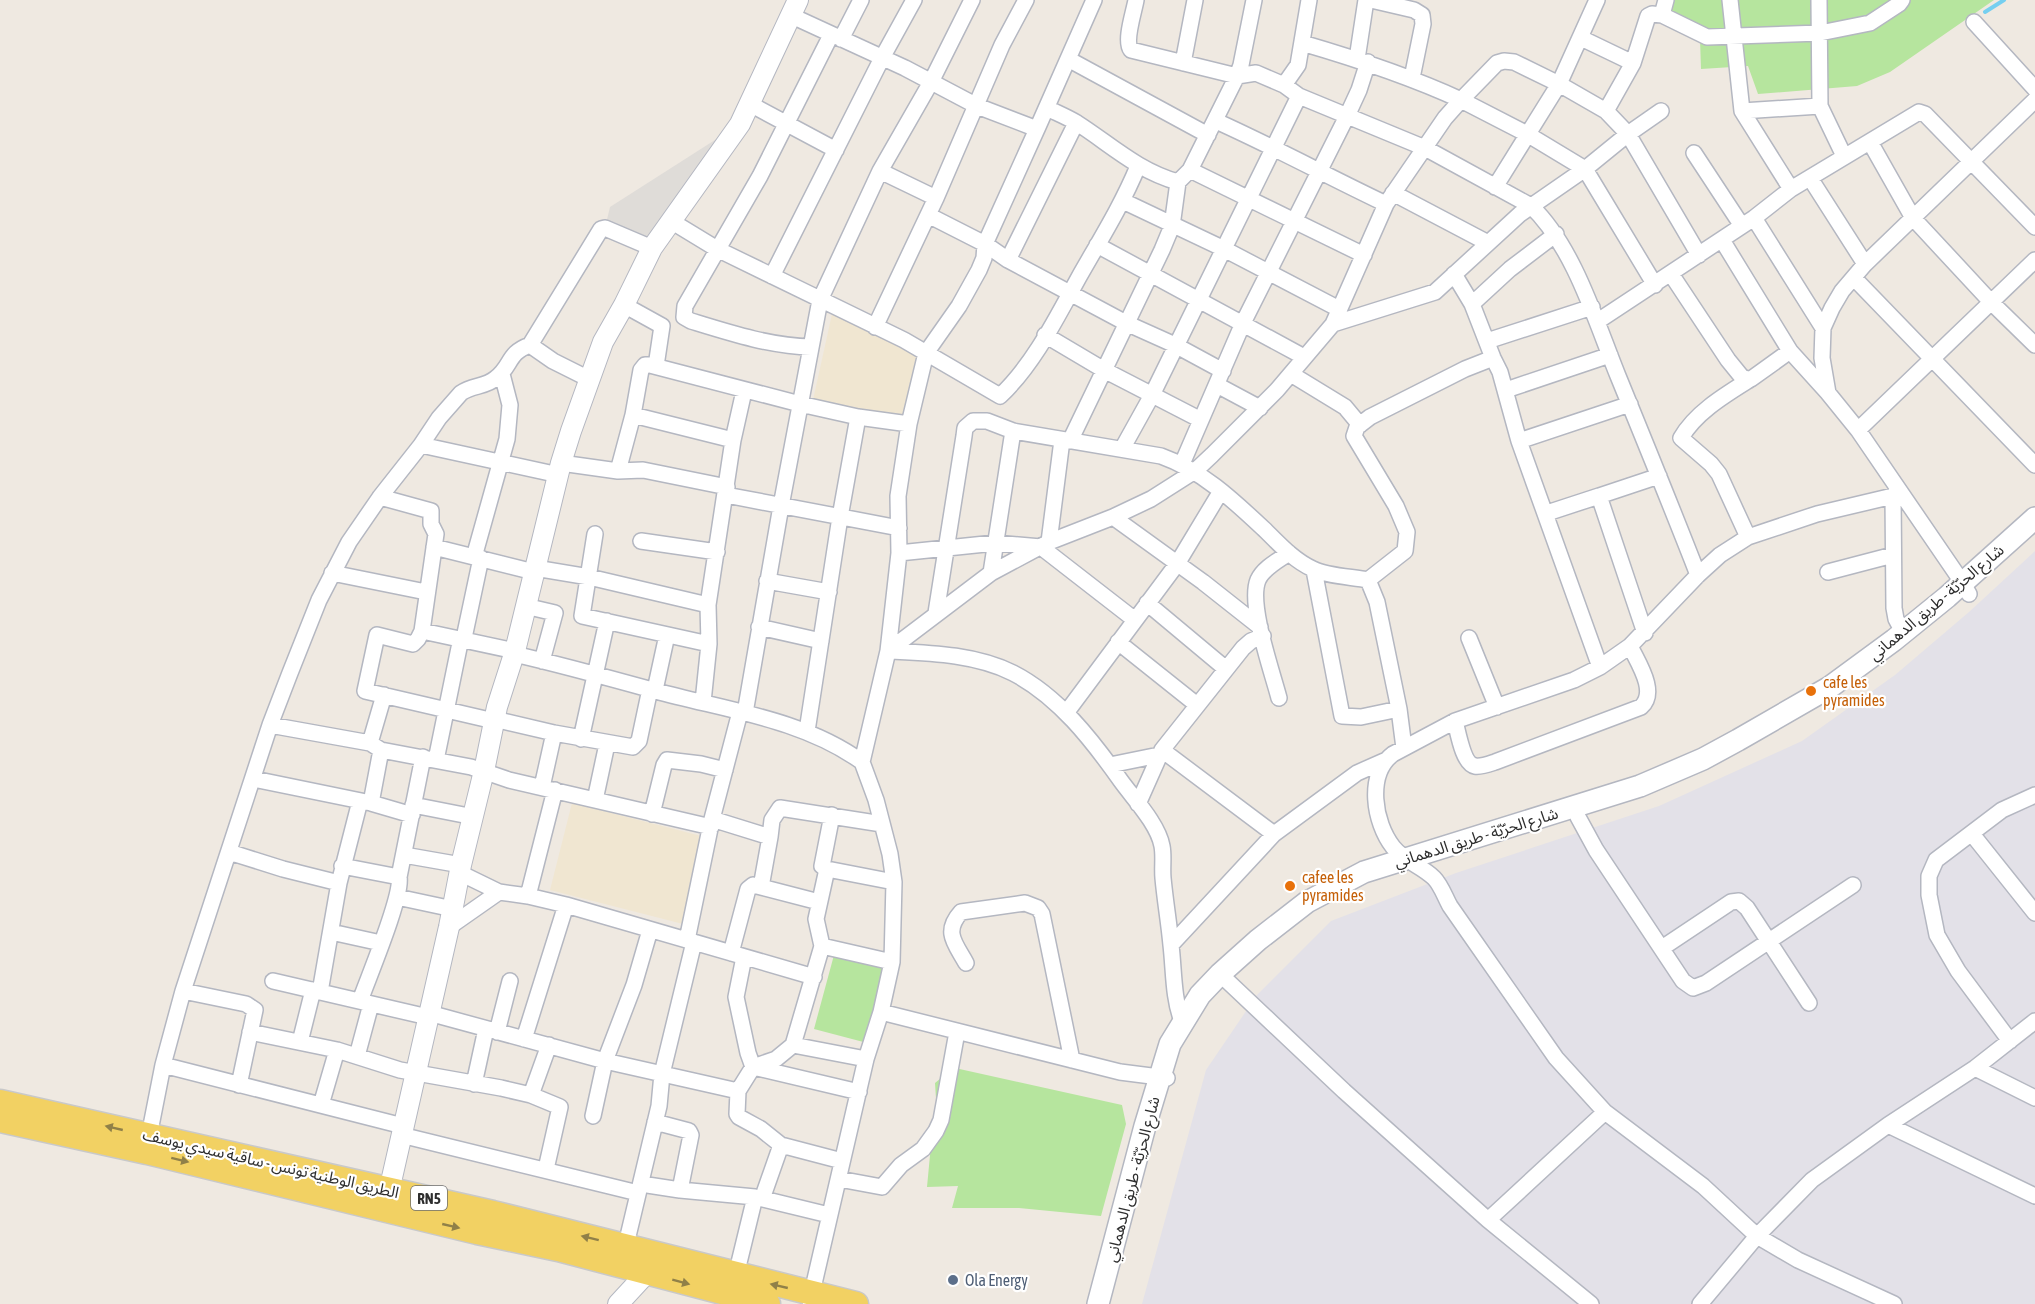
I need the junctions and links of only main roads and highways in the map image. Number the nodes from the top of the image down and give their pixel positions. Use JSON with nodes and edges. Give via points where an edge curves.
{"nodes":[{"id":1,"x":2035,"y":518,"type":"edge"},
{"id":2,"x":2035,"y":533,"type":"edge"},
{"id":3,"x":1965,"y":588,"type":"junction"},
{"id":4,"x":1411,"y":863,"type":"junction"},
{"id":5,"x":1223,"y":976,"type":"junction"},
{"id":6,"x":1163,"y":1078,"type":"junction"},
{"id":7,"x":0,"y":1102,"type":"edge"},
{"id":8,"x":0,"y":1120,"type":"edge"},
{"id":9,"x":387,"y":1200,"type":"junction"},
{"id":10,"x":655,"y":1264,"type":"junction"},
{"id":11,"x":810,"y":1299,"type":"edge"},
{"id":12,"x":768,"y":1304,"type":"edge"},
{"id":13,"x":856,"y":1304,"type":"edge"},
{"id":14,"x":1098,"y":1304,"type":"edge"},
{"id":15,"x":1110,"y":1304,"type":"edge"}],
"edges":[{"from":1,"to":3,"type":"main road","name":"شارع الحرّيّة - طريق الدهماني"},
{"from":2,"to":3,"type":"main road","name":"شارع الحرّيّة - طريق الدهماني"},
{"from":3,"to":4,"type":"main road","name":"شارع الحرّيّة - طريق الدهماني","via":[[1947,597],[1830,687],[1702,759],[1623,792]]},
{"from":3,"to":4,"type":"main road","name":"شارع الحرّيّة - طريق الدهماني","via":[[1830,700],[1683,779],[1578,817]]},
{"from":4,"to":5,"type":"main road","name":"شارع الحرّيّة - طريق الدهماني","via":[[1326,900]]},
{"from":5,"to":6,"type":"main road","name":"شارع الحرّيّة - طريق الدهماني","via":[[1198,1012]]},
{"from":5,"to":6,"type":"main road","name":"شارع الحرّيّة - طريق الدهماني","via":[[1200,995],[1182,1022],[1170,1044]]},
{"from":6,"to":14,"type":"main road","name":"شارع الحرّيّة - طريق الدهماني"},
{"from":6,"to":15,"type":"main road","name":"شارع الحرّيّة - طريق الدهماني"},
{"from":9,"to":7,"type":"main road","name":"الطريق الوطنية تونس - ساقية سيدي يوسف","number":"RN5","one_way":true,"via":[[149,1136]]},
{"from":8,"to":9,"type":"main road","name":"الطريق الوطنية تونس - ساقية سيدي يوسف","number":"RN5","one_way":true},
{"from":9,"to":10,"type":"main road","name":"الطريق الوطنية تونس - ساقية سيدي يوسف","number":"RN5"},
{"from":11,"to":10,"type":"main road","name":"الطريق الوطنية تونس - ساقية سيدي يوسف","number":"RN5","one_way":true,"via":[[736,1275]]},
{"from":10,"to":12,"type":"main road","name":"الطريق الوطنية تونس - ساقية سيدي يوسف","number":"RN5","one_way":true},
{"from":11,"to":13,"type":"main road","name":"الطريق الوطنية تونس - ساقية سيدي يوسف","number":"RN5"}]}
